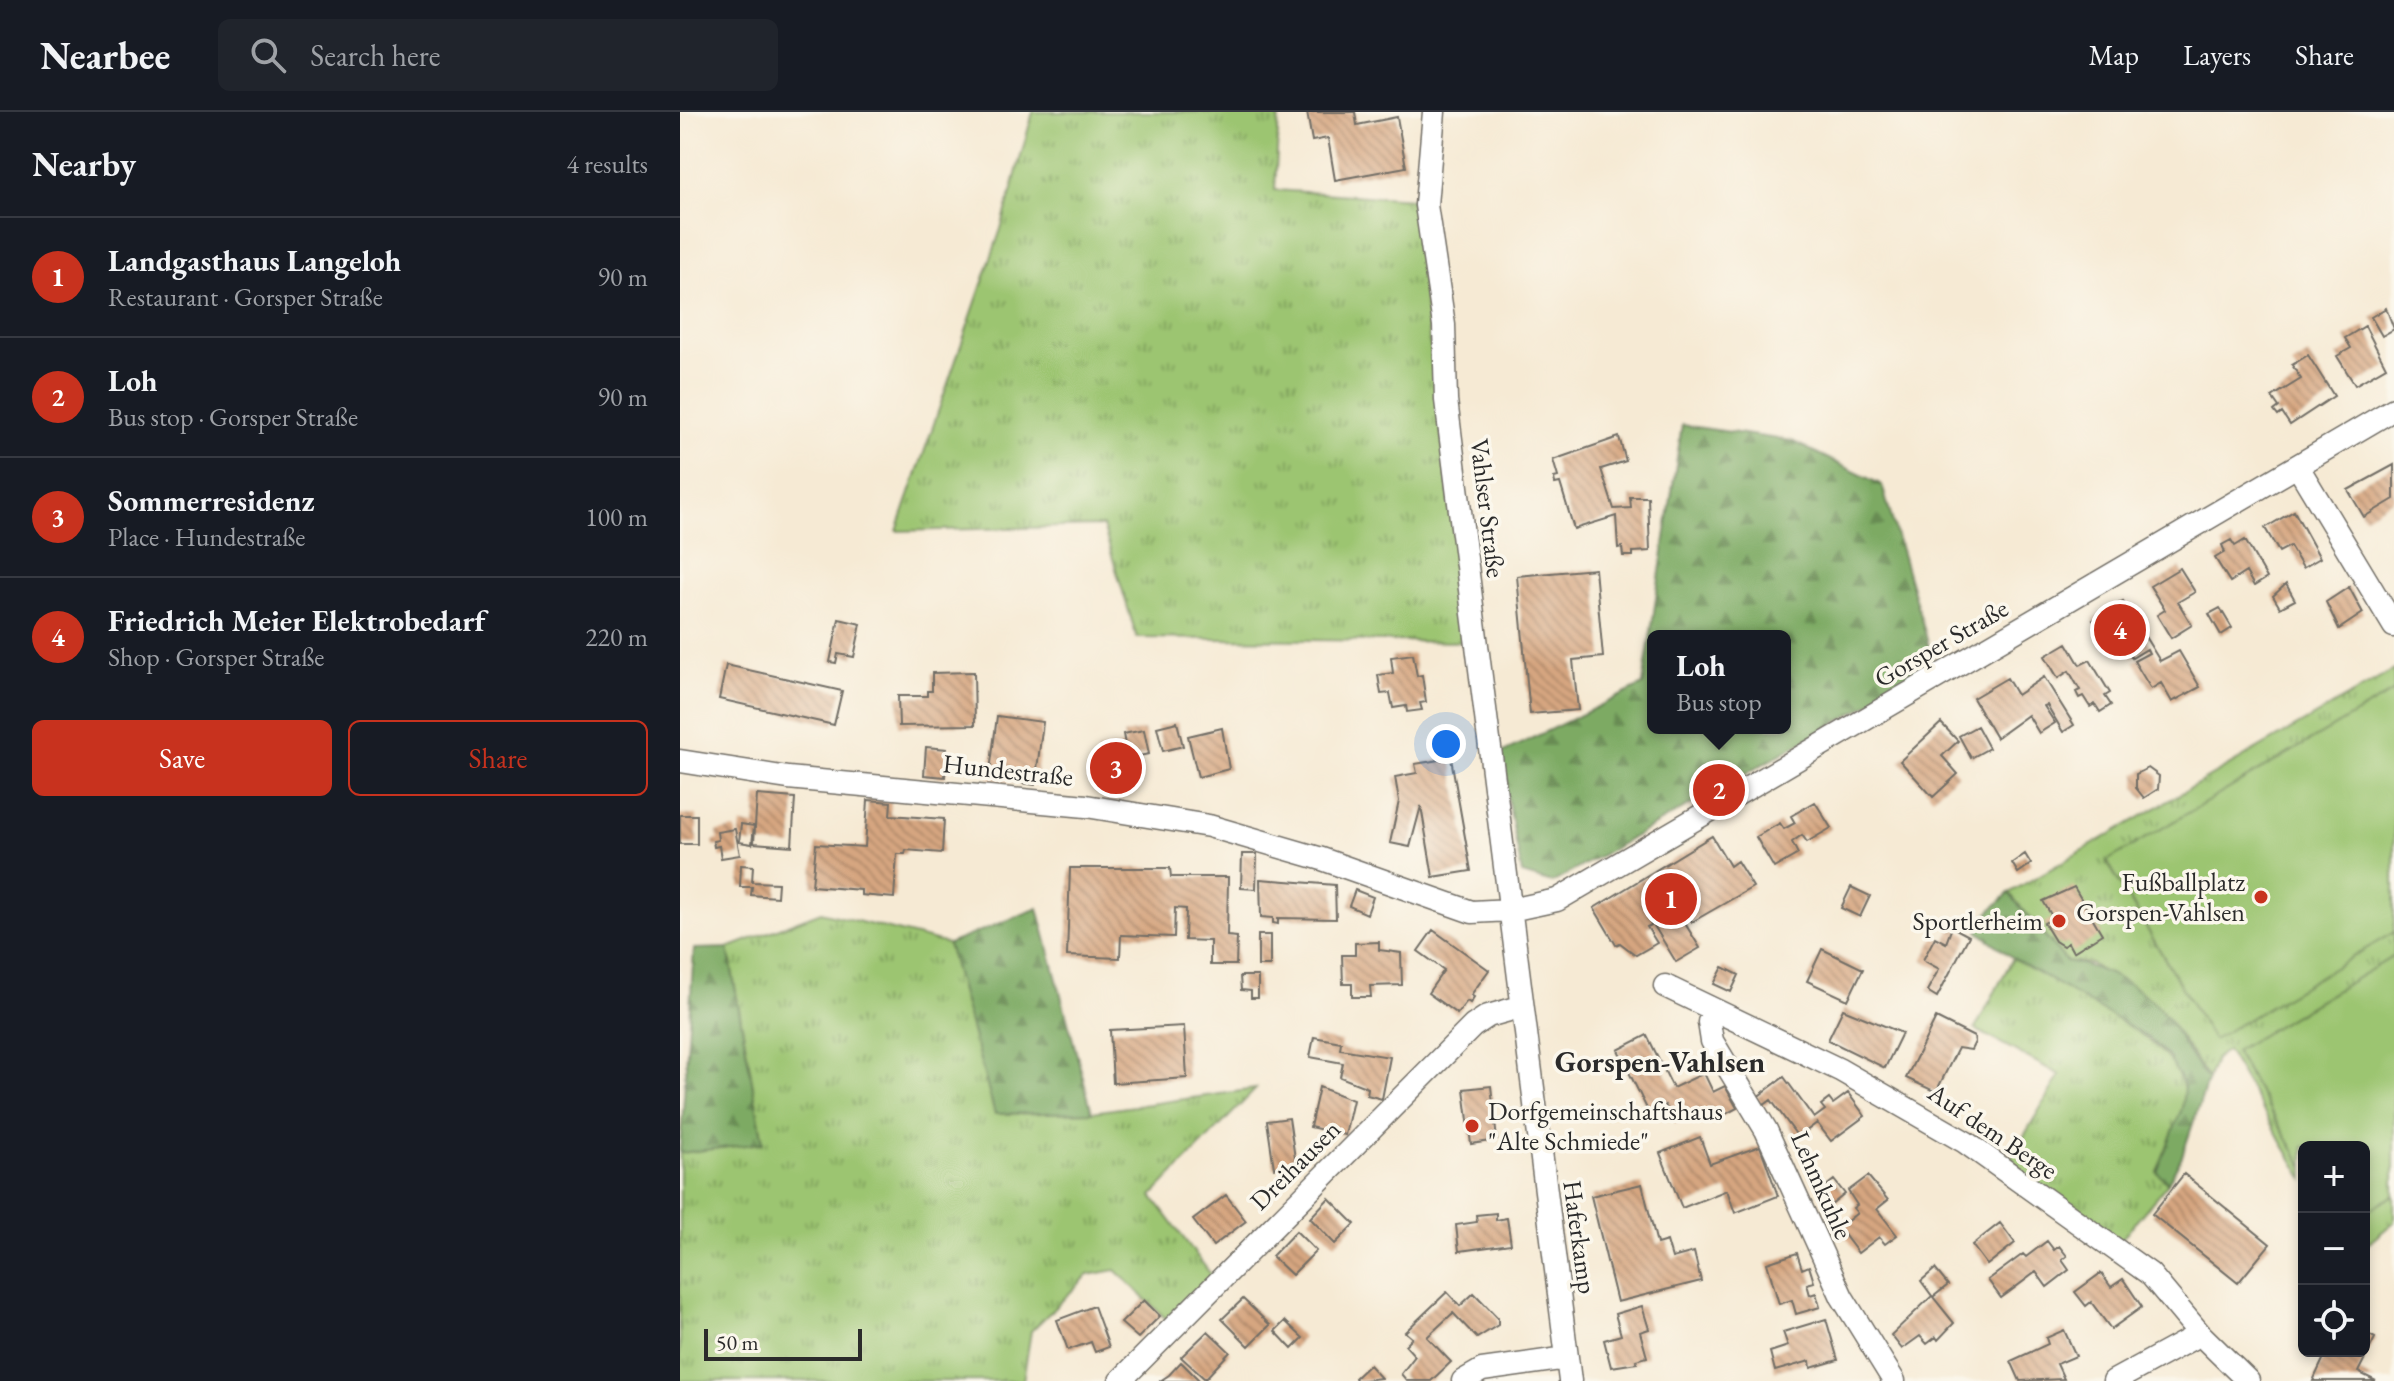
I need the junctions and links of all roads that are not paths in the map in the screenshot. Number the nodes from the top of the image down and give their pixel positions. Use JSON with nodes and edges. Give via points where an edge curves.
{"nodes":[{"id":1,"x":1434,"y":112,"type":"edge"},
{"id":2,"x":2394,"y":409,"type":"edge"},
{"id":3,"x":2298,"y":467,"type":"junction"},
{"id":4,"x":2394,"y":626,"type":"edge"},
{"id":5,"x":680,"y":761,"type":"edge"},
{"id":6,"x":1510,"y":910,"type":"junction"},
{"id":7,"x":1665,"y":986,"type":"dead end"},
{"id":8,"x":1520,"y":1007,"type":"junction"},
{"id":9,"x":1716,"y":1011,"type":"junction"},
{"id":10,"x":2200,"y":1334,"type":"junction"},
{"id":11,"x":1567,"y":1358,"type":"junction"},
{"id":12,"x":1120,"y":1381,"type":"edge"},
{"id":13,"x":1463,"y":1381,"type":"edge"},
{"id":14,"x":1570,"y":1381,"type":"edge"},
{"id":15,"x":1894,"y":1381,"type":"edge"},
{"id":16,"x":2114,"y":1381,"type":"edge"},
{"id":17,"x":2248,"y":1381,"type":"edge"}],
"edges":[{"from":1,"to":6,"type":"street","name":"Vahlser Straße","via":[[1426,205]]},
{"from":2,"to":3,"type":"street","name":"Gorsper Straße"},
{"from":3,"to":4,"type":"street"},
{"from":3,"to":6,"type":"street","name":"Gorsper Straße","via":[[1557,900]]},
{"from":5,"to":6,"type":"street","name":"Hundestraße","via":[[788,778],[1086,806],[1209,826],[1472,912]]},
{"from":6,"to":8,"type":"street","name":"Haferkamp"},
{"from":7,"to":9,"type":"street","name":"Auf dem Berge"},
{"from":8,"to":11,"type":"street","name":"Haferkamp"},
{"from":8,"to":12,"type":"street","name":"Dreihausen","via":[[1473,1026]]},
{"from":9,"to":10,"type":"street","name":"Auf dem Berge","via":[[1840,1070],[1965,1142],[2150,1274]]},
{"from":9,"to":15,"type":"street","name":"Lehmkuhle","via":[[1709,1022],[1712,1041],[1766,1130],[1842,1297]]},
{"from":10,"to":16,"type":"street"},
{"from":10,"to":17,"type":"street","name":"Auf dem Berge"},
{"from":11,"to":13,"type":"street","via":[[1482,1370]]},
{"from":11,"to":14,"type":"street","name":"Haferkamp"}]}
